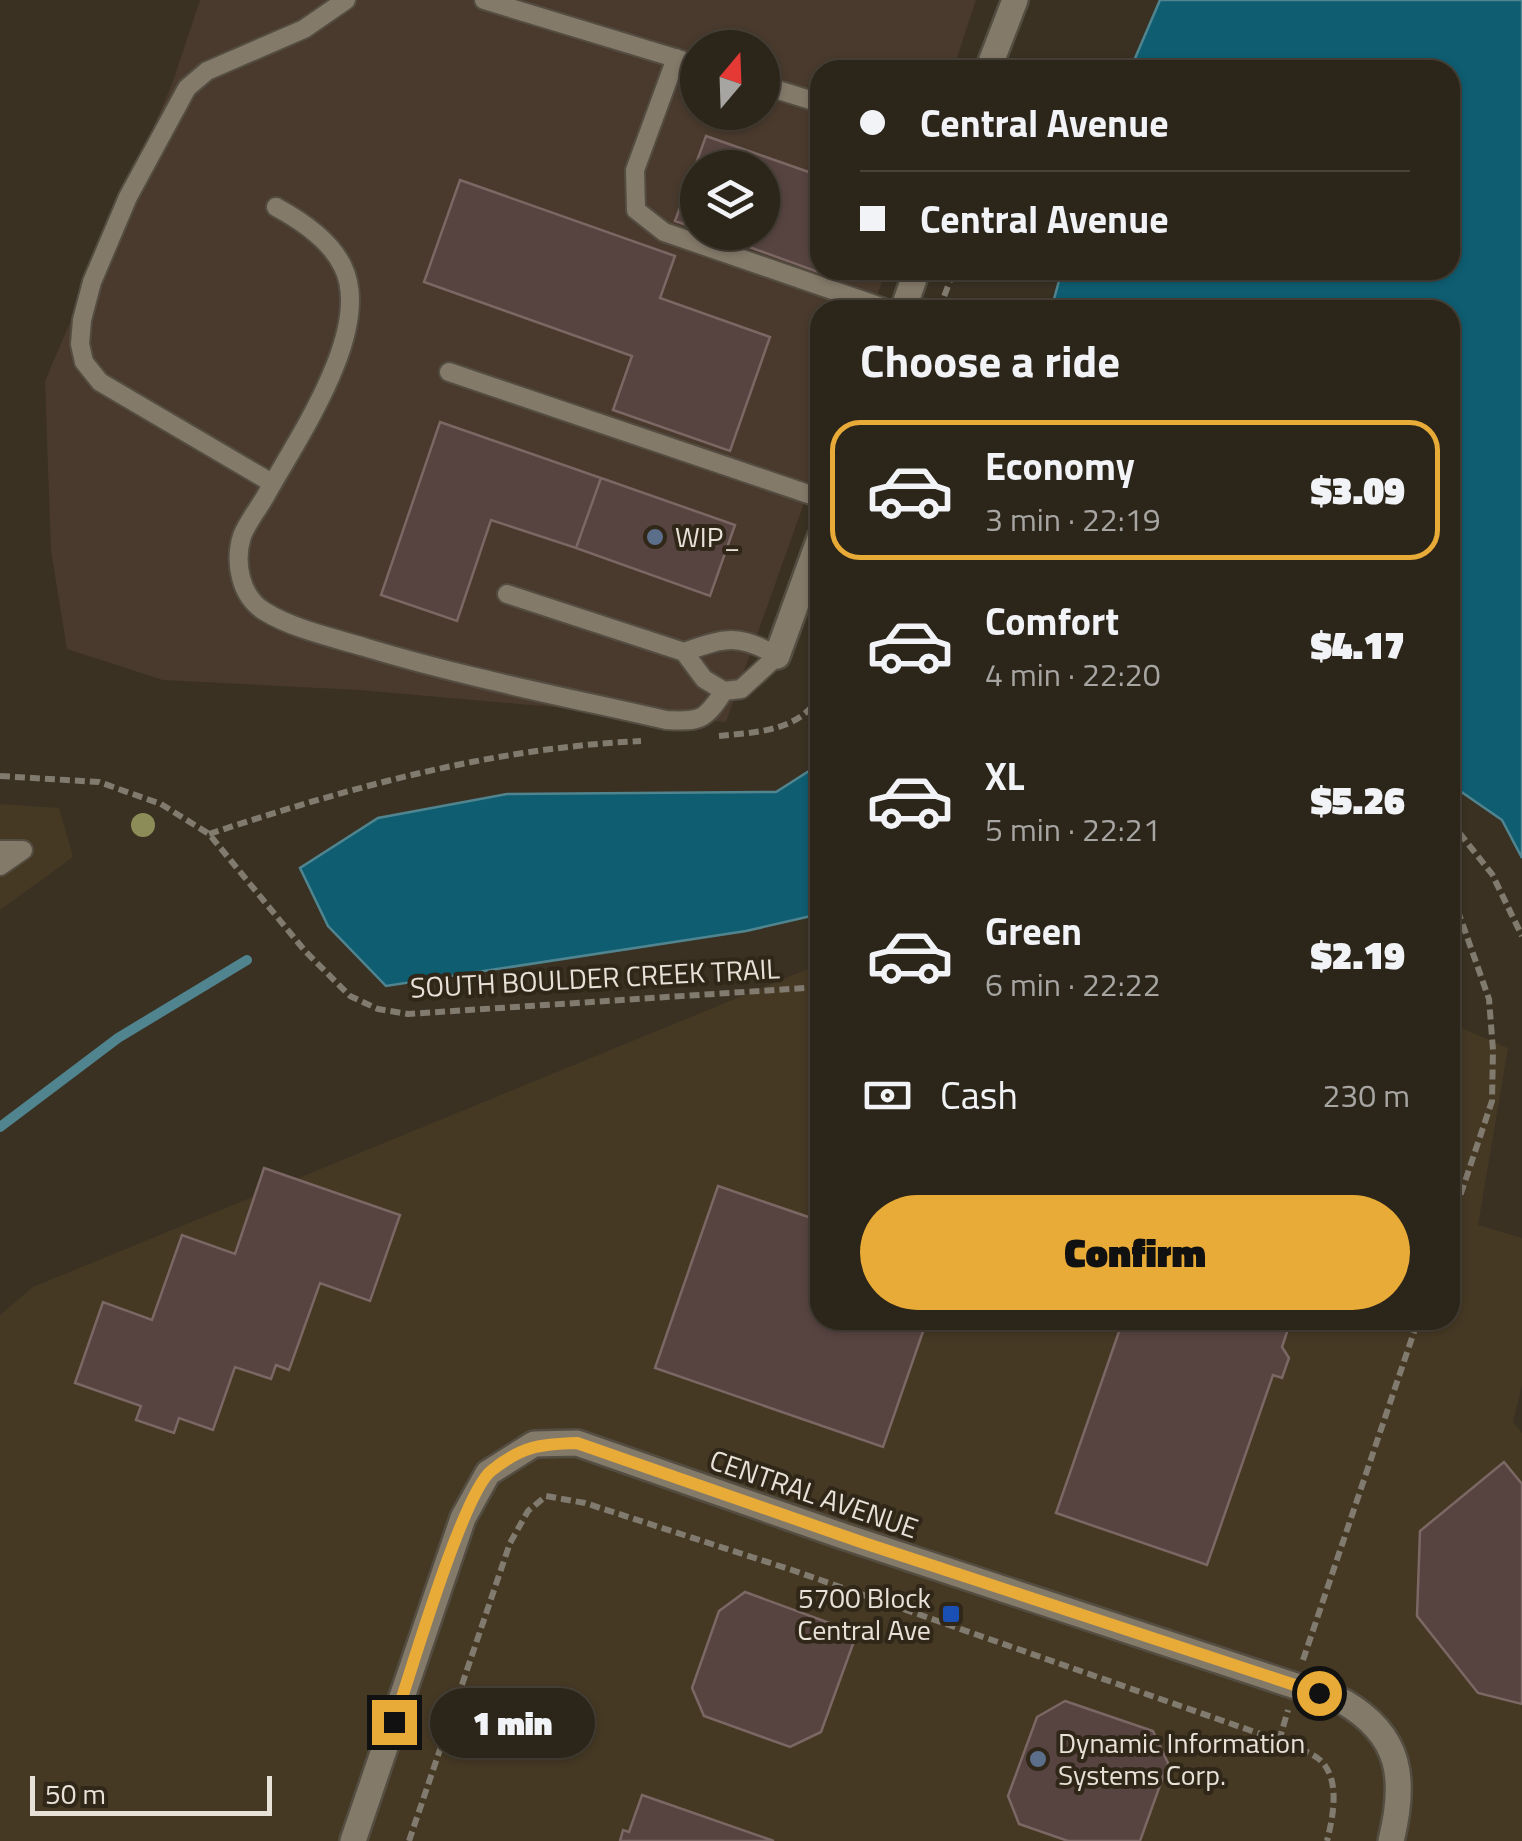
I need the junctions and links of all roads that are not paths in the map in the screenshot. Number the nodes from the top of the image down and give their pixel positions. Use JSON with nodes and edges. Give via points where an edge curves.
{"nodes":[{"id":1,"x":346,"y":0,"type":"edge"},
{"id":2,"x":484,"y":0,"type":"edge"},
{"id":3,"x":1015,"y":0,"type":"edge"},
{"id":4,"x":676,"y":58,"type":"junction"},
{"id":5,"x":680,"y":59,"type":"edge"},
{"id":6,"x":992,"y":60,"type":"edge"},
{"id":7,"x":780,"y":91,"type":"edge"},
{"id":8,"x":810,"y":100,"type":"edge"},
{"id":9,"x":276,"y":207,"type":"dead end"},
{"id":10,"x":861,"y":300,"type":"edge"},
{"id":11,"x":449,"y":372,"type":"dead end"},
{"id":12,"x":272,"y":483,"type":"junction"},
{"id":13,"x":810,"y":495,"type":"edge"},
{"id":14,"x":810,"y":565,"type":"edge"},
{"id":15,"x":507,"y":594,"type":"dead end"},
{"id":16,"x":684,"y":652,"type":"junction"},
{"id":17,"x":777,"y":656,"type":"junction"},
{"id":18,"x":724,"y":691,"type":"junction"},
{"id":19,"x":0,"y":850,"type":"edge"},
{"id":20,"x":0,"y":866,"type":"edge"},
{"id":21,"x":353,"y":1841,"type":"edge"},
{"id":22,"x":1391,"y":1841,"type":"edge"}],
"edges":[{"from":1,"to":12,"type":"lane","via":[[304,29],[207,71],[187,88],[128,197],[82,320],[84,362],[100,382]]},
{"from":2,"to":4,"type":"lane"},
{"from":3,"to":6,"type":"street"},
{"from":4,"to":5,"type":"lane"},
{"from":4,"to":10,"type":"lane","via":[[635,170],[636,210],[664,232]]},
{"from":7,"to":8,"type":"lane"},
{"from":9,"to":12,"type":"lane","via":[[320,238],[343,267],[350,294],[339,354]]},
{"from":11,"to":13,"type":"lane"},
{"from":12,"to":18,"type":"lane","via":[[242,536],[238,568],[262,610],[416,663],[666,720],[709,714]]},
{"from":14,"to":17,"type":"street"},
{"from":15,"to":16,"type":"lane"},
{"from":16,"to":17,"type":"lane","via":[[736,638]]},
{"from":16,"to":18,"type":"lane","via":[[704,680]]},
{"from":17,"to":18,"type":"lane","via":[[741,689]]},
{"from":19,"to":20,"type":"lane","via":[[23,850]]},
{"from":21,"to":22,"type":"street","name":"CENTRAL AVENUE","via":[[464,1518],[488,1473],[534,1444],[577,1443],[1344,1702],[1390,1745],[1399,1768]]}]}
